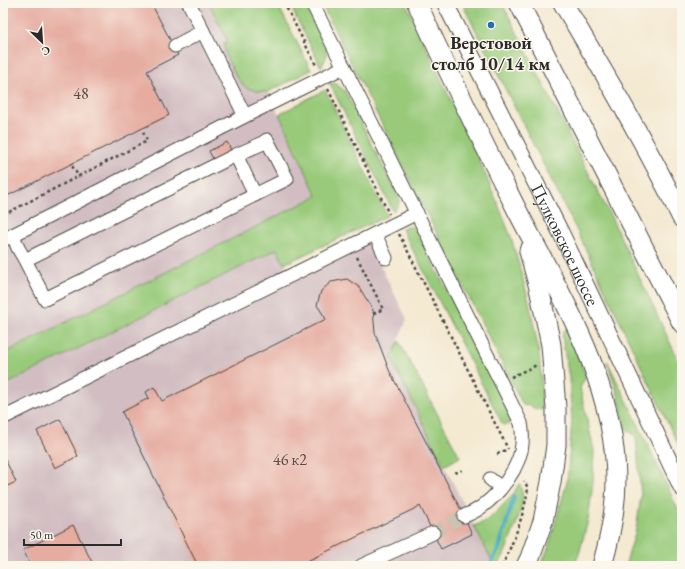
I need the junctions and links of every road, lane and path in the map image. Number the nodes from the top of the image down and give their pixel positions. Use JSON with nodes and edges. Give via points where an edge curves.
{"nodes":[{"id":1,"x":189,"y":3,"type":"edge"},
{"id":2,"x":312,"y":3,"type":"edge"},
{"id":3,"x":417,"y":3,"type":"edge"},
{"id":4,"x":445,"y":3,"type":"edge"},
{"id":5,"x":519,"y":3,"type":"edge"},
{"id":6,"x":563,"y":3,"type":"edge"},
{"id":7,"x":203,"y":31,"type":"junction"},
{"id":8,"x":175,"y":46,"type":"dead end"},
{"id":9,"x":344,"y":67,"type":"junction"},
{"id":10,"x":245,"y":116,"type":"junction"},
{"id":11,"x":142,"y":130,"type":"dead end"},
{"id":12,"x":236,"y":155,"type":"junction"},
{"id":13,"x":72,"y":166,"type":"dead end"},
{"id":14,"x":78,"y":177,"type":"junction"},
{"id":15,"x":255,"y":195,"type":"junction"},
{"id":16,"x":518,"y":211,"type":"junction"},
{"id":17,"x":9,"y":212,"type":"dead end"},
{"id":18,"x":417,"y":213,"type":"junction"},
{"id":19,"x":682,"y":218,"type":"edge"},
{"id":20,"x":375,"y":234,"type":"junction"},
{"id":21,"x":8,"y":237,"type":"edge"},
{"id":22,"x":356,"y":254,"type":"dead end"},
{"id":23,"x":386,"y":258,"type":"dead end"},
{"id":24,"x":25,"y":260,"type":"junction"},
{"id":25,"x":373,"y":314,"type":"dead end"},
{"id":26,"x":682,"y":323,"type":"edge"},
{"id":27,"x":538,"y":364,"type":"dead end"},
{"id":28,"x":501,"y":381,"type":"junction"},
{"id":29,"x":3,"y":418,"type":"edge"},
{"id":30,"x":514,"y":450,"type":"junction"},
{"id":31,"x":497,"y":454,"type":"dead end"},
{"id":32,"x":462,"y":470,"type":"dead end"},
{"id":33,"x":455,"y":473,"type":"dead end"},
{"id":34,"x":490,"y":479,"type":"dead end"},
{"id":35,"x":524,"y":481,"type":"dead end"},
{"id":36,"x":501,"y":488,"type":"junction"},
{"id":37,"x":682,"y":488,"type":"edge"},
{"id":38,"x":464,"y":516,"type":"tunnel mouth"},
{"id":39,"x":433,"y":533,"type":"tunnel mouth"},
{"id":40,"x":361,"y":566,"type":"edge"},
{"id":41,"x":502,"y":566,"type":"edge"},
{"id":42,"x":526,"y":566,"type":"edge"},
{"id":43,"x":602,"y":566,"type":"edge"}],
"edges":[{"from":1,"to":7,"type":"street"},
{"from":2,"to":9,"type":"street"},
{"from":3,"to":16,"type":"highway"},
{"from":4,"to":37,"type":"main road","name":"Пулковское шоссе","via":[[561,234]]},
{"from":5,"to":26,"type":"highway"},
{"from":6,"to":19,"type":"highway","via":[[665,182]]},
{"from":7,"to":8,"type":"street"},
{"from":7,"to":10,"type":"street"},
{"from":9,"to":10,"type":"street"},
{"from":9,"to":18,"type":"street"},
{"from":10,"to":21,"type":"street"},
{"from":11,"to":14,"type":"path","via":[[147,141]]},
{"from":12,"to":15,"type":"street"},
{"from":12,"to":15,"type":"street","via":[[267,140],[287,179]]},
{"from":12,"to":24,"type":"street"},
{"from":13,"to":14,"type":"path"},
{"from":14,"to":17,"type":"path"},
{"from":15,"to":24,"type":"street","via":[[45,300]]},
{"from":16,"to":42,"type":"highway","via":[[552,345],[556,408],[556,445],[551,482],[543,521]]},
{"from":16,"to":43,"type":"highway","via":[[594,367],[607,410],[614,446],[616,480],[614,515]]},
{"from":18,"to":20,"type":"street"},
{"from":18,"to":28,"type":"street"},
{"from":20,"to":23,"type":"street"},
{"from":20,"to":29,"type":"street"},
{"from":21,"to":24,"type":"street"},
{"from":22,"to":25,"type":"path","via":[[383,309]]},
{"from":27,"to":28,"type":"path"},
{"from":28,"to":30,"type":"street","via":[[522,423],[523,440]]},
{"from":30,"to":31,"type":"path"},
{"from":30,"to":36,"type":"street","via":[[519,457]]},
{"from":32,"to":33,"type":"path"},
{"from":34,"to":36,"type":"street"},
{"from":35,"to":41,"type":"path","via":[[528,488],[526,504]]},
{"from":36,"to":38,"type":"street","via":[[493,498]]},
{"from":39,"to":40,"type":"street"}]}
